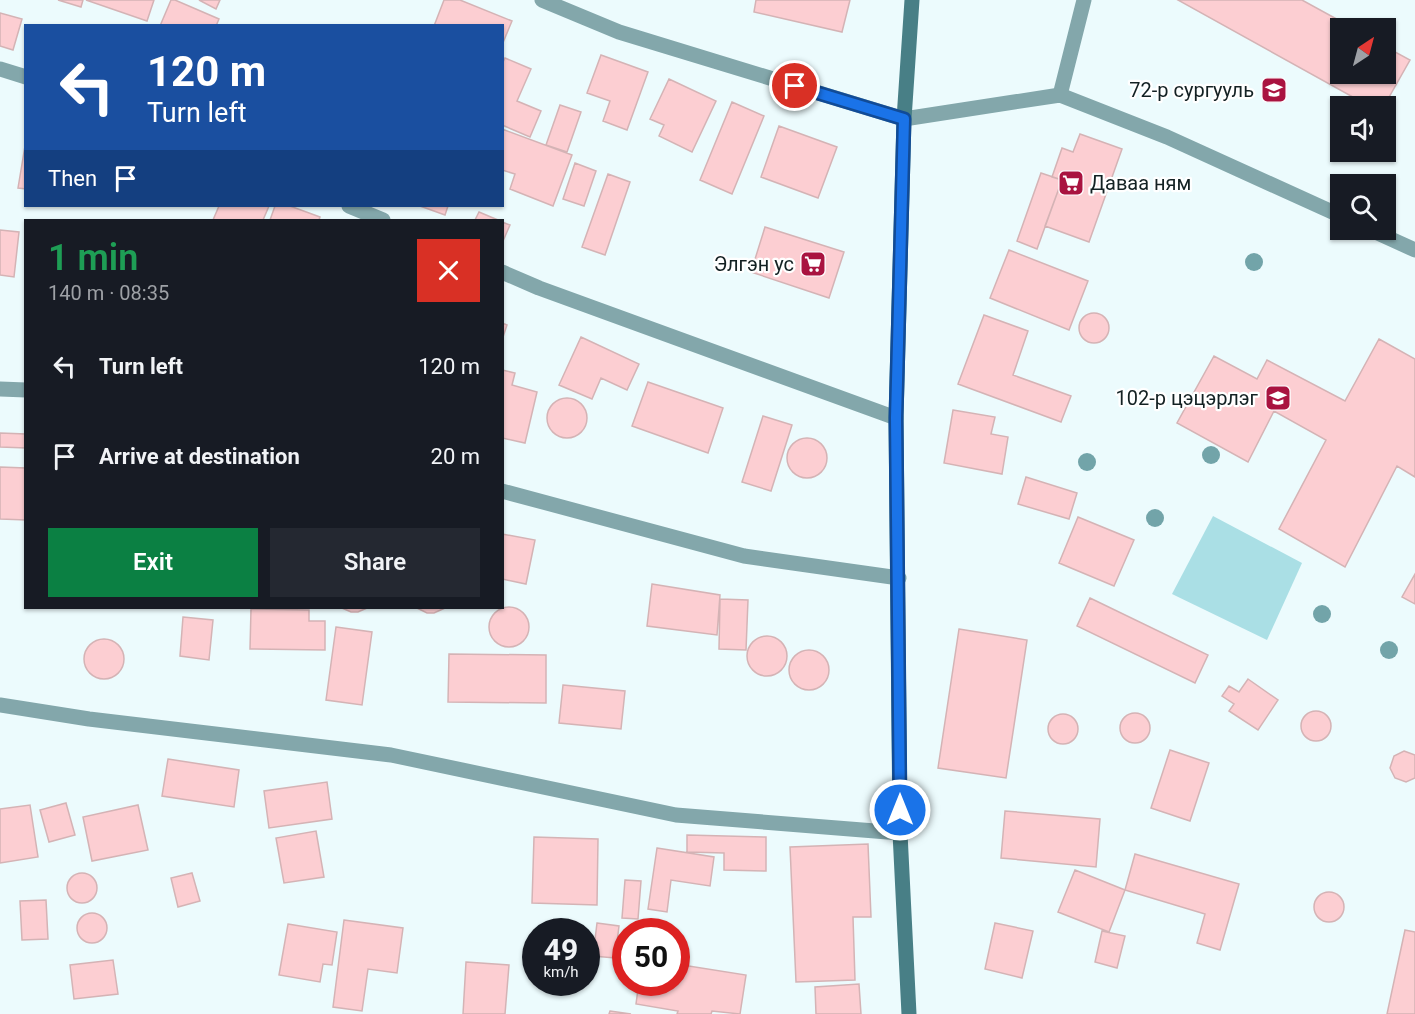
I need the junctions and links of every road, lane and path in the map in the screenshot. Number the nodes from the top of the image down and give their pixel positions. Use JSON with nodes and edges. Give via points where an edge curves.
{"nodes":[{"id":1,"x":542,"y":0,"type":"edge"},
{"id":2,"x":912,"y":0,"type":"edge"},
{"id":3,"x":1084,"y":0,"type":"edge"},
{"id":4,"x":0,"y":69,"type":"edge"},
{"id":5,"x":24,"y":76,"type":"edge"},
{"id":6,"x":1060,"y":95,"type":"junction"},
{"id":7,"x":904,"y":119,"type":"junction"},
{"id":8,"x":351,"y":207,"type":"edge"},
{"id":9,"x":1330,"y":211,"type":"edge"},
{"id":10,"x":381,"y":219,"type":"edge"},
{"id":11,"x":1393,"y":240,"type":"edge"},
{"id":12,"x":1415,"y":250,"type":"edge"},
{"id":13,"x":504,"y":273,"type":"edge"},
{"id":14,"x":0,"y":389,"type":"edge"},
{"id":15,"x":24,"y":390,"type":"edge"},
{"id":16,"x":896,"y":418,"type":"junction"},
{"id":17,"x":504,"y":492,"type":"edge"},
{"id":18,"x":899,"y":578,"type":"junction"},
{"id":19,"x":0,"y":705,"type":"edge"},
{"id":20,"x":900,"y":834,"type":"junction"},
{"id":21,"x":909,"y":1014,"type":"edge"}],
"edges":[{"from":1,"to":7,"type":"street","via":[[620,32]]},
{"from":2,"to":7,"type":"main road"},
{"from":3,"to":6,"type":"street"},
{"from":4,"to":5,"type":"street"},
{"from":6,"to":7,"type":"street"},
{"from":6,"to":9,"type":"street","via":[[1167,137]]},
{"from":7,"to":16,"type":"main road"},
{"from":8,"to":10,"type":"street"},
{"from":11,"to":12,"type":"street"},
{"from":13,"to":16,"type":"street"},
{"from":14,"to":15,"type":"street"},
{"from":16,"to":18,"type":"main road"},
{"from":17,"to":18,"type":"street","via":[[744,556]]},
{"from":18,"to":20,"type":"main road"},
{"from":19,"to":20,"type":"street","via":[[391,755],[676,815]]},
{"from":20,"to":21,"type":"main road"}]}
